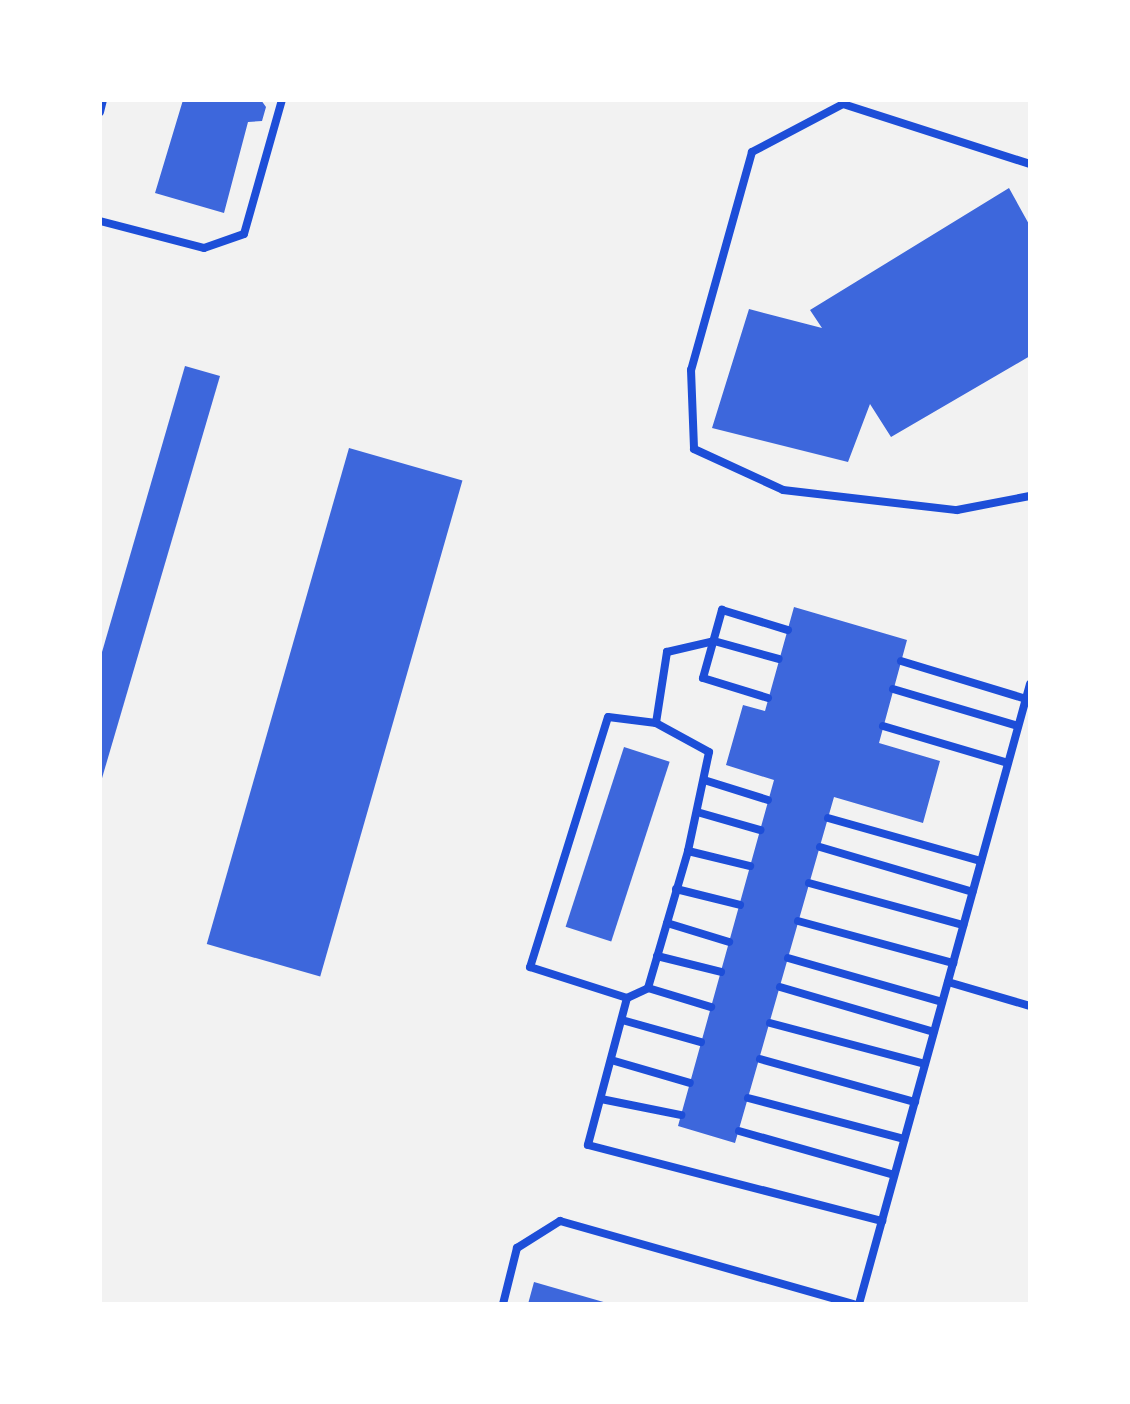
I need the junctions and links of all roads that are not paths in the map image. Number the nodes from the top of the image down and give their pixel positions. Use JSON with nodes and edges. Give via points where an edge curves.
{"nodes":[{"id":1,"x":103,"y":100,"type":"edge"},
{"id":2,"x":282,"y":100,"type":"edge"},
{"id":3,"x":843,"y":102,"type":"edge"},
{"id":4,"x":100,"y":112,"type":"edge"},
{"id":5,"x":1030,"y":164,"type":"edge"},
{"id":6,"x":100,"y":220,"type":"edge"},
{"id":7,"x":1030,"y":496,"type":"edge"},
{"id":8,"x":788,"y":630,"type":"dead end"},
{"id":9,"x":714,"y":640,"type":"junction"},
{"id":10,"x":780,"y":660,"type":"dead end"},
{"id":11,"x":902,"y":660,"type":"dead end"},
{"id":12,"x":1030,"y":684,"type":"edge"},
{"id":13,"x":893,"y":689,"type":"dead end"},
{"id":14,"x":768,"y":698,"type":"dead end"},
{"id":15,"x":1026,"y":699,"type":"junction"},
{"id":16,"x":656,"y":723,"type":"junction"},
{"id":17,"x":884,"y":726,"type":"dead end"},
{"id":18,"x":1018,"y":726,"type":"junction"},
{"id":19,"x":1008,"y":763,"type":"junction"},
{"id":20,"x":704,"y":780,"type":"junction"},
{"id":21,"x":768,"y":800,"type":"dead end"},
{"id":22,"x":698,"y":812,"type":"junction"},
{"id":23,"x":828,"y":818,"type":"dead end"},
{"id":24,"x":760,"y":830,"type":"dead end"},
{"id":25,"x":820,"y":848,"type":"dead end"},
{"id":26,"x":688,"y":852,"type":"junction"},
{"id":27,"x":981,"y":861,"type":"junction"},
{"id":28,"x":750,"y":866,"type":"dead end"},
{"id":29,"x":810,"y":883,"type":"dead end"},
{"id":30,"x":676,"y":889,"type":"junction"},
{"id":31,"x":973,"y":892,"type":"junction"},
{"id":32,"x":740,"y":904,"type":"dead end"},
{"id":33,"x":798,"y":922,"type":"dead end"},
{"id":34,"x":666,"y":923,"type":"junction"},
{"id":35,"x":963,"y":925,"type":"junction"},
{"id":36,"x":729,"y":942,"type":"dead end"},
{"id":37,"x":657,"y":956,"type":"junction"},
{"id":38,"x":788,"y":958,"type":"dead end"},
{"id":39,"x":953,"y":963,"type":"junction"},
{"id":40,"x":721,"y":972,"type":"dead end"},
{"id":41,"x":948,"y":982,"type":"junction"},
{"id":42,"x":780,"y":986,"type":"dead end"},
{"id":43,"x":648,"y":988,"type":"junction"},
{"id":44,"x":628,"y":998,"type":"junction"},
{"id":45,"x":942,"y":1002,"type":"junction"},
{"id":46,"x":1030,"y":1006,"type":"edge"},
{"id":47,"x":711,"y":1007,"type":"dead end"},
{"id":48,"x":622,"y":1020,"type":"junction"},
{"id":49,"x":770,"y":1023,"type":"dead end"},
{"id":50,"x":934,"y":1032,"type":"junction"},
{"id":51,"x":702,"y":1042,"type":"dead end"},
{"id":52,"x":760,"y":1059,"type":"dead end"},
{"id":53,"x":611,"y":1060,"type":"junction"},
{"id":54,"x":925,"y":1064,"type":"junction"},
{"id":55,"x":690,"y":1082,"type":"dead end"},
{"id":56,"x":748,"y":1098,"type":"dead end"},
{"id":57,"x":600,"y":1099,"type":"junction"},
{"id":58,"x":915,"y":1102,"type":"junction"},
{"id":59,"x":681,"y":1115,"type":"dead end"},
{"id":60,"x":739,"y":1130,"type":"dead end"},
{"id":61,"x":904,"y":1139,"type":"junction"},
{"id":62,"x":894,"y":1175,"type":"junction"},
{"id":63,"x":882,"y":1221,"type":"junction"},
{"id":64,"x":503,"y":1304,"type":"edge"},
{"id":65,"x":856,"y":1304,"type":"edge"}],
"edges":[{"from":1,"to":4,"type":"lane"},
{"from":2,"to":6,"type":"lane","via":[[244,234],[204,248]]},
{"from":3,"to":5,"type":"lane"},
{"from":3,"to":7,"type":"lane","via":[[752,152],[691,370],[694,449],[783,490],[956,510]]},
{"from":8,"to":9,"type":"lane","via":[[722,610]]},
{"from":9,"to":10,"type":"lane"},
{"from":9,"to":14,"type":"lane","via":[[703,678]]},
{"from":9,"to":16,"type":"lane","via":[[667,652]]},
{"from":11,"to":15,"type":"lane"},
{"from":12,"to":15,"type":"lane"},
{"from":13,"to":18,"type":"lane"},
{"from":15,"to":18,"type":"lane"},
{"from":16,"to":20,"type":"lane","via":[[709,752]]},
{"from":16,"to":44,"type":"lane","via":[[608,717],[530,967]]},
{"from":17,"to":19,"type":"lane"},
{"from":18,"to":19,"type":"lane"},
{"from":19,"to":27,"type":"lane"},
{"from":20,"to":21,"type":"lane"},
{"from":20,"to":22,"type":"lane"},
{"from":22,"to":24,"type":"lane"},
{"from":22,"to":26,"type":"lane"},
{"from":23,"to":27,"type":"lane"},
{"from":25,"to":31,"type":"lane"},
{"from":26,"to":28,"type":"lane"},
{"from":26,"to":30,"type":"lane"},
{"from":27,"to":31,"type":"lane"},
{"from":29,"to":35,"type":"lane"},
{"from":30,"to":32,"type":"lane"},
{"from":30,"to":34,"type":"lane"},
{"from":31,"to":35,"type":"lane"},
{"from":33,"to":39,"type":"lane"},
{"from":34,"to":36,"type":"lane"},
{"from":34,"to":37,"type":"lane"},
{"from":35,"to":39,"type":"lane"},
{"from":37,"to":40,"type":"lane"},
{"from":37,"to":43,"type":"lane"},
{"from":38,"to":45,"type":"lane"},
{"from":39,"to":41,"type":"lane"},
{"from":41,"to":45,"type":"lane"},
{"from":41,"to":46,"type":"lane"},
{"from":42,"to":50,"type":"lane"},
{"from":43,"to":44,"type":"lane"},
{"from":43,"to":47,"type":"lane"},
{"from":44,"to":48,"type":"lane"},
{"from":45,"to":50,"type":"lane"},
{"from":48,"to":51,"type":"lane"},
{"from":48,"to":53,"type":"lane"},
{"from":49,"to":54,"type":"lane"},
{"from":50,"to":54,"type":"lane"},
{"from":52,"to":58,"type":"lane"},
{"from":53,"to":55,"type":"lane"},
{"from":53,"to":57,"type":"lane"},
{"from":54,"to":58,"type":"lane"},
{"from":56,"to":61,"type":"lane"},
{"from":57,"to":59,"type":"lane"},
{"from":57,"to":63,"type":"lane","via":[[588,1146]]},
{"from":58,"to":61,"type":"lane"},
{"from":60,"to":62,"type":"lane"},
{"from":61,"to":62,"type":"lane"},
{"from":62,"to":63,"type":"lane"},
{"from":63,"to":65,"type":"lane"},
{"from":64,"to":65,"type":"lane","via":[[518,1248],[560,1221]]}]}
